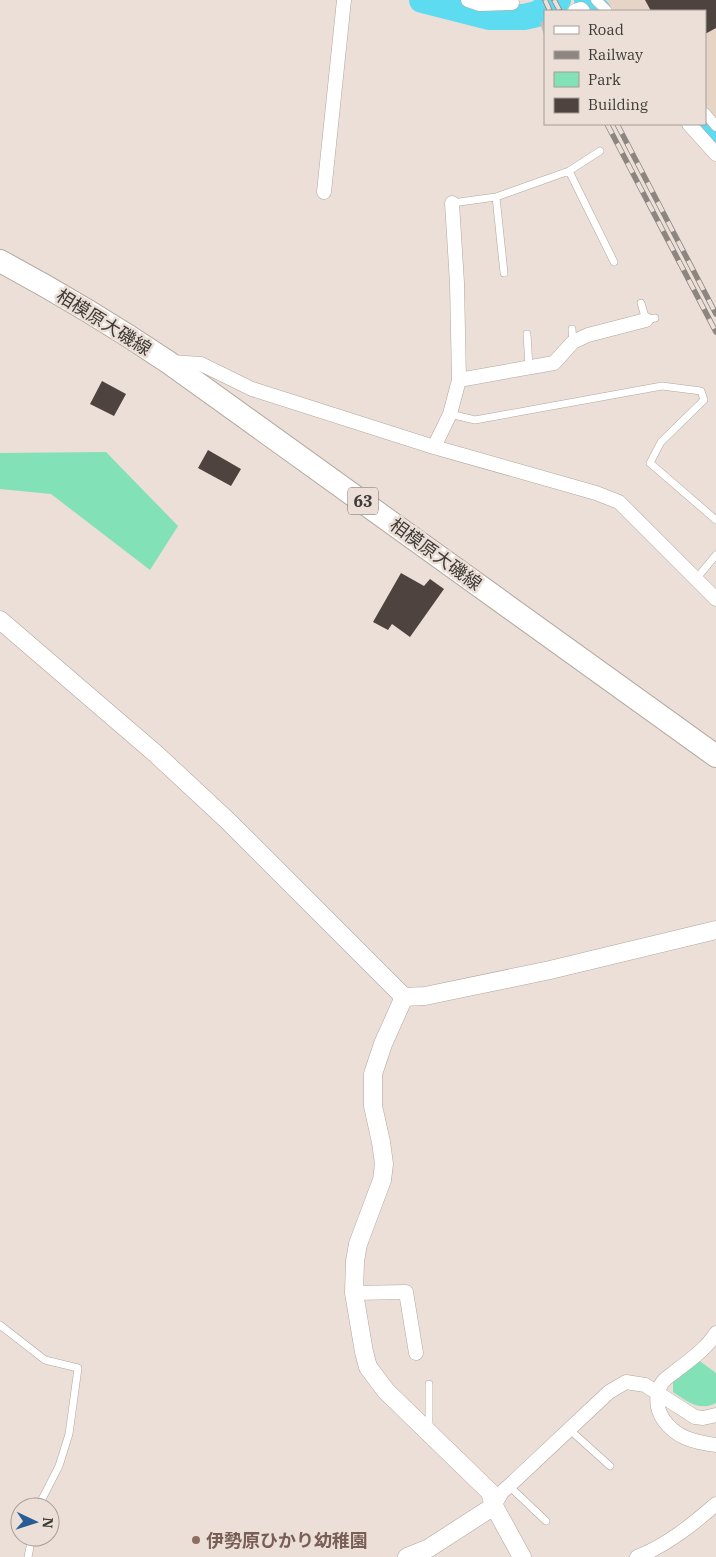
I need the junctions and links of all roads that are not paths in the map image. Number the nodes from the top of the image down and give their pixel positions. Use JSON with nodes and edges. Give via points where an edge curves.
{"nodes":[{"id":1,"x":344,"y":0,"type":"edge"},
{"id":2,"x":468,"y":0,"type":"edge"},
{"id":3,"x":596,"y":0,"type":"edge"},
{"id":4,"x":512,"y":3,"type":"dead end"},
{"id":5,"x":606,"y":10,"type":"edge"},
{"id":6,"x":706,"y":115,"type":"edge"},
{"id":7,"x":690,"y":125,"type":"edge"},
{"id":8,"x":716,"y":126,"type":"edge"},
{"id":9,"x":600,"y":151,"type":"dead end"},
{"id":10,"x":716,"y":154,"type":"edge"},
{"id":11,"x":569,"y":171,"type":"junction"},
{"id":12,"x":324,"y":192,"type":"dead end"},
{"id":13,"x":496,"y":197,"type":"junction"},
{"id":14,"x":452,"y":203,"type":"joint"},
{"id":15,"x":0,"y":261,"type":"edge"},
{"id":16,"x":614,"y":262,"type":"dead end"},
{"id":17,"x":504,"y":273,"type":"dead end"},
{"id":18,"x":642,"y":303,"type":"dead end"},
{"id":19,"x":651,"y":320,"type":"joint"},
{"id":20,"x":527,"y":334,"type":"dead end"},
{"id":21,"x":168,"y":362,"type":"junction"},
{"id":22,"x":529,"y":367,"type":"junction"},
{"id":23,"x":459,"y":380,"type":"junction"},
{"id":24,"x":450,"y":414,"type":"junction"},
{"id":25,"x":434,"y":447,"type":"junction"},
{"id":26,"x":716,"y":520,"type":"edge"},
{"id":27,"x":716,"y":555,"type":"edge"},
{"id":28,"x":696,"y":579,"type":"junction"},
{"id":29,"x":716,"y":598,"type":"edge"},
{"id":30,"x":0,"y":620,"type":"edge"},
{"id":31,"x":716,"y":756,"type":"edge"},
{"id":32,"x":716,"y":930,"type":"edge"},
{"id":33,"x":404,"y":996,"type":"junction"},
{"id":34,"x":354,"y":1293,"type":"junction"},
{"id":35,"x":0,"y":1326,"type":"edge"},
{"id":36,"x":716,"y":1333,"type":"edge"},
{"id":37,"x":418,"y":1343,"type":"dead end"},
{"id":38,"x":429,"y":1384,"type":"dead end"},
{"id":39,"x":658,"y":1392,"type":"junction"},
{"id":40,"x":716,"y":1415,"type":"edge"},
{"id":41,"x":570,"y":1430,"type":"junction"},
{"id":42,"x":429,"y":1433,"type":"junction"},
{"id":43,"x":716,"y":1445,"type":"edge"},
{"id":44,"x":610,"y":1466,"type":"dead end"},
{"id":45,"x":509,"y":1486,"type":"junction"},
{"id":46,"x":43,"y":1497,"type":"edge"},
{"id":47,"x":716,"y":1504,"type":"edge"},
{"id":48,"x":494,"y":1506,"type":"junction"},
{"id":49,"x":546,"y":1521,"type":"dead end"},
{"id":50,"x":407,"y":1557,"type":"edge"},
{"id":51,"x":522,"y":1557,"type":"edge"},
{"id":52,"x":637,"y":1557,"type":"edge"}],
"edges":[{"from":1,"to":12,"type":"street"},
{"from":2,"to":4,"type":"street","via":[[480,4]]},
{"from":3,"to":5,"type":"street"},
{"from":6,"to":8,"type":"street"},
{"from":7,"to":10,"type":"street"},
{"from":9,"to":11,"type":"lane"},
{"from":11,"to":13,"type":"lane"},
{"from":11,"to":16,"type":"lane"},
{"from":13,"to":14,"type":"lane"},
{"from":13,"to":17,"type":"lane"},
{"from":14,"to":23,"type":"street"},
{"from":15,"to":21,"type":"main road","name":"相模原大磯線","number":"63","via":[[98,316]]},
{"from":18,"to":19,"type":"lane"},
{"from":19,"to":22,"type":"street","via":[[572,336],[554,363]]},
{"from":20,"to":22,"type":"lane"},
{"from":21,"to":25,"type":"street","via":[[200,364],[252,389]]},
{"from":21,"to":31,"type":"main road","name":"相模原大磯線","number":"63"},
{"from":22,"to":23,"type":"street"},
{"from":23,"to":24,"type":"street"},
{"from":24,"to":25,"type":"street"},
{"from":24,"to":26,"type":"lane","via":[[475,420],[662,386],[701,391],[704,400],[661,442],[650,464]]},
{"from":25,"to":28,"type":"street","via":[[618,502]]},
{"from":27,"to":28,"type":"lane"},
{"from":28,"to":29,"type":"street"},
{"from":30,"to":33,"type":"street","via":[[156,754],[228,821]]},
{"from":32,"to":33,"type":"street","via":[[550,970],[426,996]]},
{"from":33,"to":34,"type":"street","via":[[373,1074],[373,1106],[384,1164],[382,1180],[358,1244]]},
{"from":34,"to":37,"type":"street","via":[[406,1292]]},
{"from":34,"to":42,"type":"street","via":[[368,1367],[386,1391]]},
{"from":35,"to":46,"type":"lane","via":[[45,1360],[78,1368],[69,1434],[59,1466]]},
{"from":36,"to":39,"type":"street","via":[[698,1354],[663,1382]]},
{"from":38,"to":42,"type":"lane"},
{"from":39,"to":40,"type":"street","via":[[695,1416]]},
{"from":39,"to":41,"type":"street","via":[[645,1385],[626,1382],[609,1392]]},
{"from":39,"to":43,"type":"street","via":[[656,1404],[669,1428],[694,1442]]},
{"from":41,"to":44,"type":"lane"},
{"from":41,"to":45,"type":"street"},
{"from":42,"to":48,"type":"street","via":[[490,1492]]},
{"from":45,"to":48,"type":"street"},
{"from":45,"to":49,"type":"lane"},
{"from":47,"to":52,"type":"street","via":[[691,1525]]},
{"from":48,"to":50,"type":"street","via":[[429,1548]]},
{"from":48,"to":51,"type":"street"}]}
